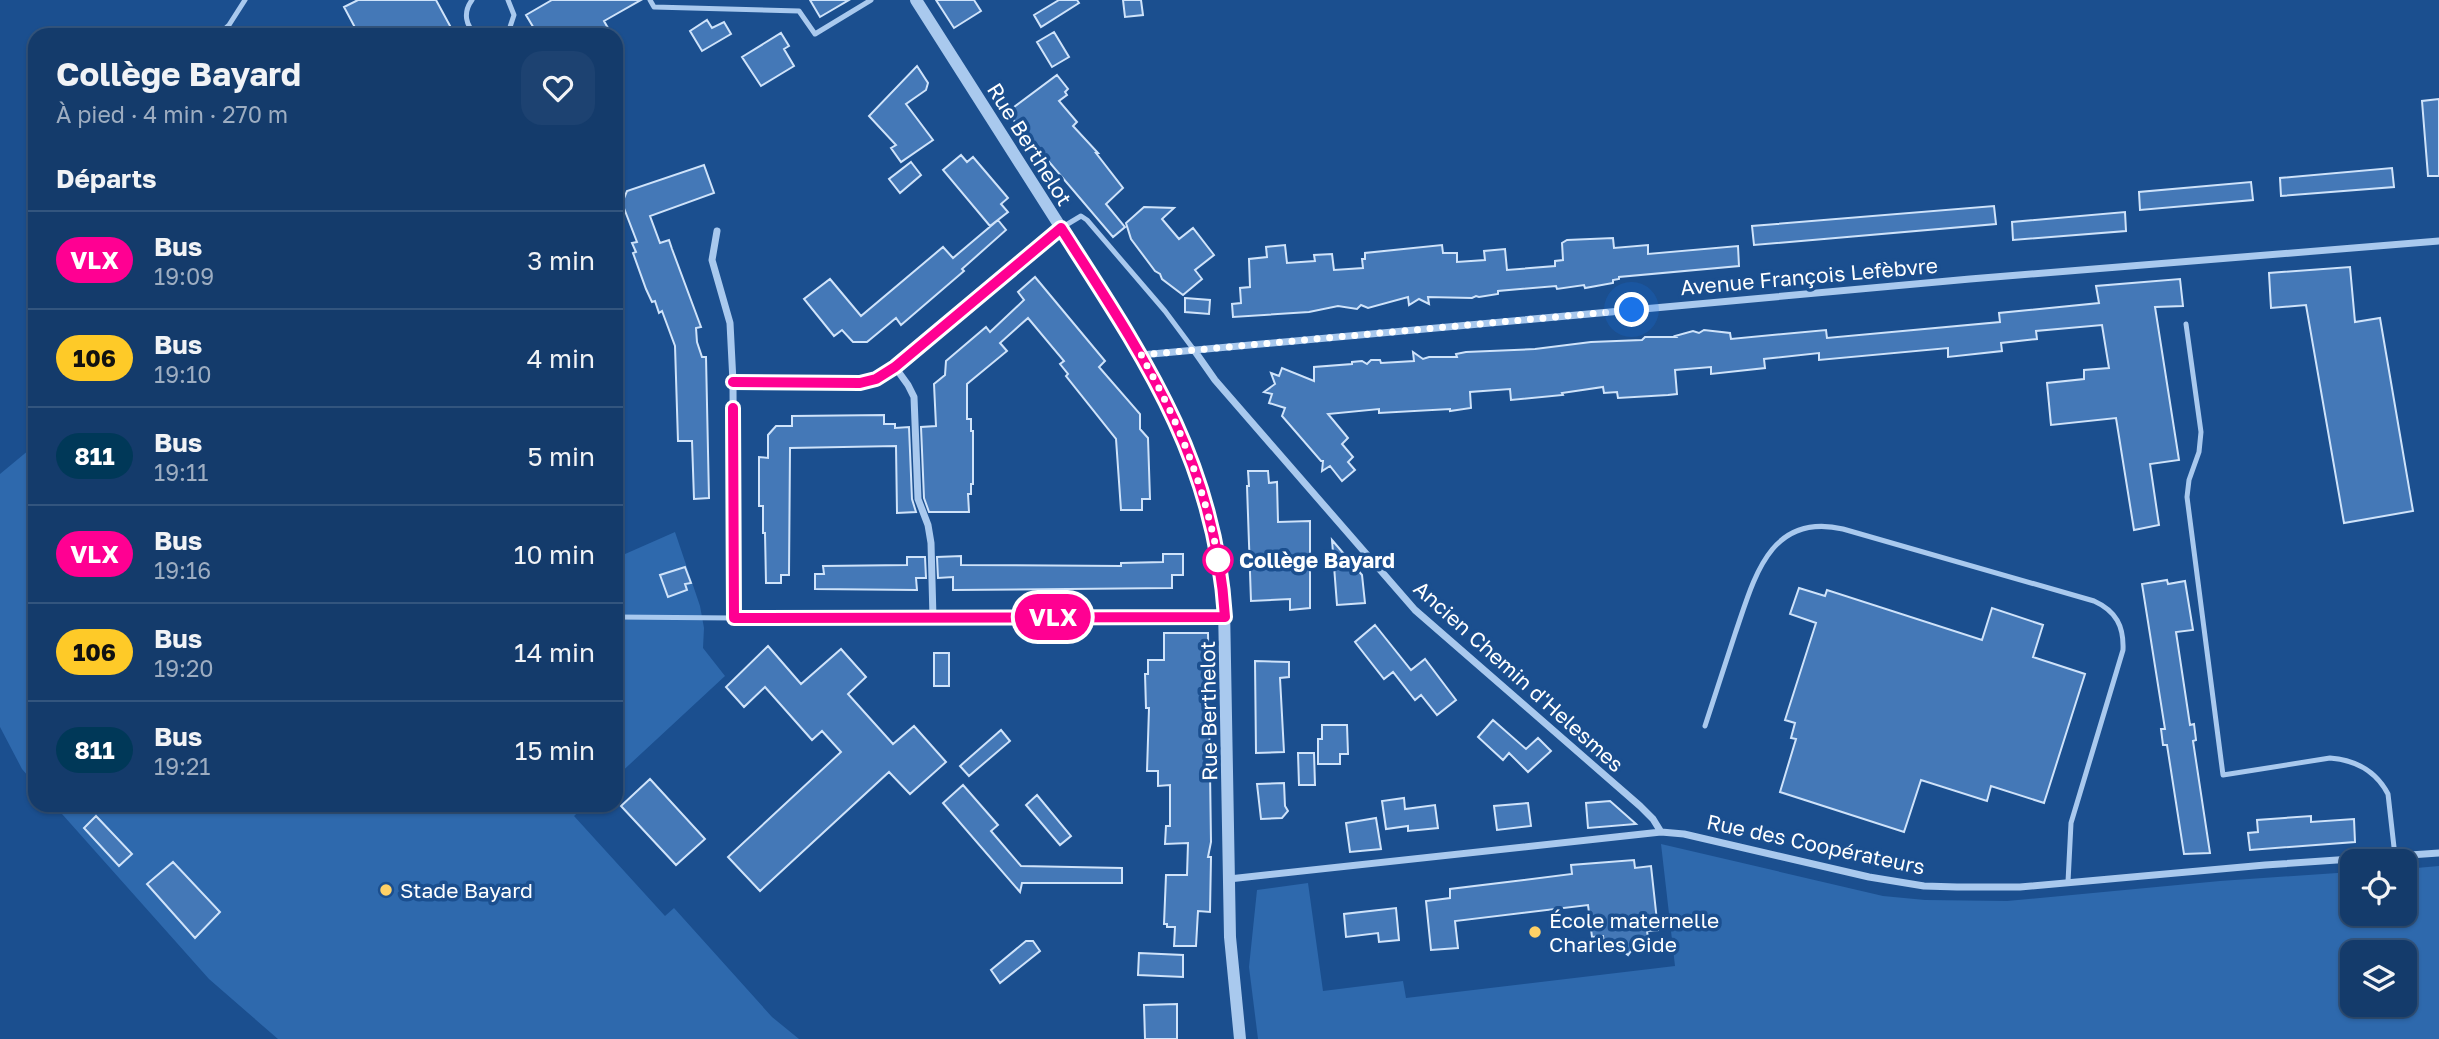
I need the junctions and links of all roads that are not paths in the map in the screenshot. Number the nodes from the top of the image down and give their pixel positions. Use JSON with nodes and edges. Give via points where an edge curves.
{"nodes":[{"id":1,"x":245,"y":0,"type":"edge"},
{"id":2,"x":472,"y":0,"type":"edge"},
{"id":3,"x":509,"y":0,"type":"edge"},
{"id":4,"x":650,"y":0,"type":"edge"},
{"id":5,"x":871,"y":0,"type":"edge"},
{"id":6,"x":916,"y":0,"type":"edge"},
{"id":7,"x":226,"y":28,"type":"edge"},
{"id":8,"x":471,"y":28,"type":"edge"},
{"id":9,"x":508,"y":28,"type":"edge"},
{"id":10,"x":1061,"y":228,"type":"junction"},
{"id":11,"x":718,"y":230,"type":"dead end"},
{"id":12,"x":2439,"y":241,"type":"edge"},
{"id":13,"x":2186,"y":324,"type":"dead end"},
{"id":14,"x":1194,"y":350,"type":"junction"},
{"id":15,"x":1141,"y":355,"type":"junction"},
{"id":16,"x":895,"y":367,"type":"junction"},
{"id":17,"x":733,"y":382,"type":"junction"},
{"id":18,"x":623,"y":617,"type":"edge"},
{"id":19,"x":1225,"y":617,"type":"junction"},
{"id":20,"x":734,"y":618,"type":"junction"},
{"id":21,"x":933,"y":618,"type":"junction"},
{"id":22,"x":1705,"y":726,"type":"dead end"},
{"id":23,"x":1661,"y":832,"type":"junction"},
{"id":24,"x":2394,"y":849,"type":"edge"},
{"id":25,"x":2439,"y":853,"type":"edge"},
{"id":26,"x":2417,"y":854,"type":"edge"},
{"id":27,"x":2340,"y":860,"type":"edge"},
{"id":28,"x":1229,"y":879,"type":"junction"},
{"id":29,"x":2067,"y":882,"type":"junction"},
{"id":30,"x":1240,"y":1039,"type":"edge"}],
"edges":[{"from":1,"to":7,"type":"lane"},
{"from":2,"to":8,"type":"lane","via":[[466,12]]},
{"from":3,"to":9,"type":"lane","via":[[513,8]]},
{"from":4,"to":5,"type":"lane","via":[[654,7],[799,11],[815,34]]},
{"from":6,"to":10,"type":"street","name":"Rue Berthelot"},
{"from":10,"to":14,"type":"lane","via":[[1081,216],[1087,220]]},
{"from":10,"to":15,"type":"street","name":"Rue Berthelot"},
{"from":10,"to":16,"type":"street"},
{"from":11,"to":17,"type":"street","via":[[712,260],[730,323]]},
{"from":12,"to":14,"type":"street","name":"Avenue François Lefèbvre","via":[[1997,276]]},
{"from":13,"to":24,"type":"lane","via":[[2201,432],[2187,497],[2223,775],[2330,758],[2362,766],[2388,794]]},
{"from":14,"to":15,"type":"street","name":"Avenue François Lefèbvre"},
{"from":14,"to":23,"type":"street","name":"Ancien Chemin d'Helesmes","via":[[1410,605],[1640,806]]},
{"from":15,"to":19,"type":"street","name":"Rue Berthelot","via":[[1170,408],[1198,477],[1216,547]]},
{"from":16,"to":17,"type":"street","via":[[860,383]]},
{"from":16,"to":21,"type":"street","via":[[914,397],[918,499],[931,542]]},
{"from":17,"to":20,"type":"street"},
{"from":18,"to":20,"type":"lane"},
{"from":19,"to":21,"type":"street"},
{"from":19,"to":28,"type":"street","name":"Rue Berthelot"},
{"from":20,"to":21,"type":"street"},
{"from":22,"to":29,"type":"lane","via":[[1758,570],[1773,547],[1797,531],[1825,526],[1843,529],[2094,601],[2119,621],[2124,640],[2071,823]]},
{"from":23,"to":28,"type":"street","name":"Rue des Coopérateurs"},
{"from":23,"to":29,"type":"street","name":"Rue des Coopérateurs","via":[[1924,886],[2020,887]]},
{"from":25,"to":26,"type":"street","name":"Rue des Coopérateurs"},
{"from":27,"to":29,"type":"street","name":"Rue des Coopérateurs"},
{"from":28,"to":30,"type":"street","name":"Rue Berthelot"}]}
